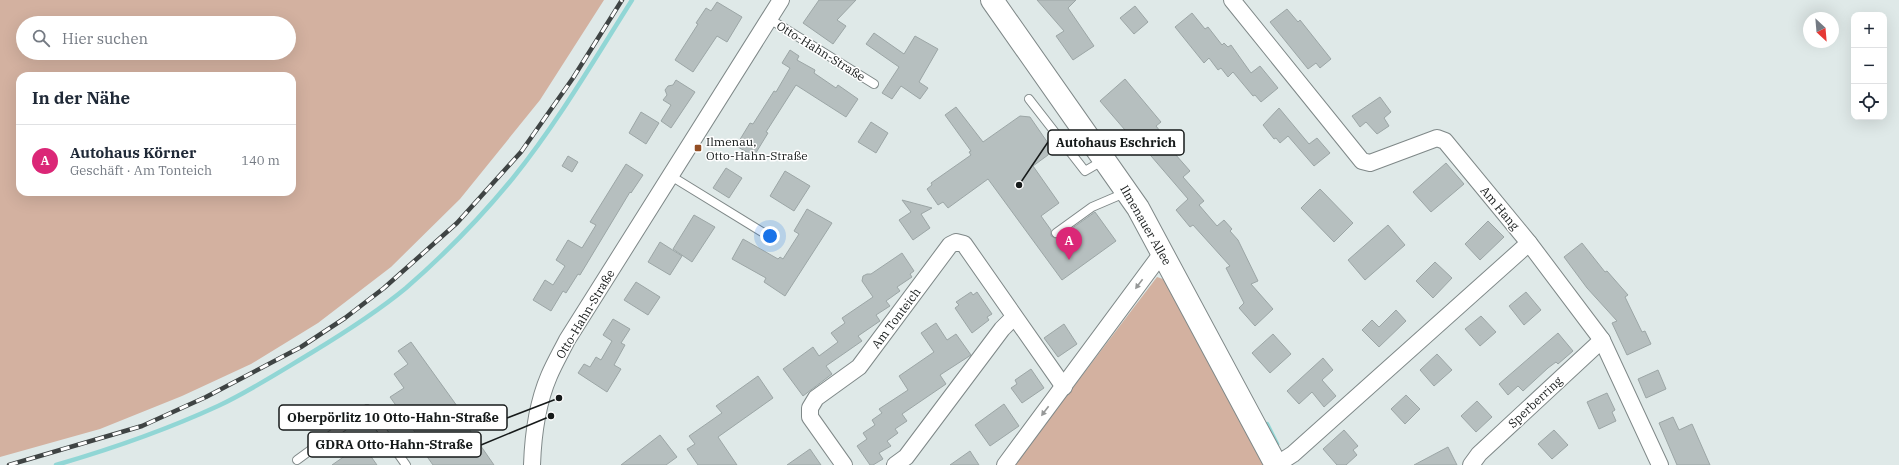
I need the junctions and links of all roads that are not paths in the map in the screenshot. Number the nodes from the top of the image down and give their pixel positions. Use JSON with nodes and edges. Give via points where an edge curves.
{"nodes":[{"id":1,"x":781,"y":0,"type":"edge"},
{"id":2,"x":1232,"y":0,"type":"edge"},
{"id":3,"x":995,"y":1,"type":"edge"},
{"id":4,"x":768,"y":18,"type":"junction"},
{"id":5,"x":874,"y":84,"type":"dead end"},
{"id":6,"x":1029,"y":99,"type":"dead end"},
{"id":7,"x":1105,"y":160,"type":"junction"},
{"id":8,"x":671,"y":176,"type":"junction"},
{"id":9,"x":1127,"y":192,"type":"junction"},
{"id":10,"x":1056,"y":233,"type":"dead end"},
{"id":11,"x":767,"y":235,"type":"dead end"},
{"id":12,"x":1529,"y":243,"type":"junction"},
{"id":13,"x":1162,"y":253,"type":"junction"},
{"id":14,"x":1014,"y":317,"type":"junction"},
{"id":15,"x":1602,"y":340,"type":"junction"},
{"id":16,"x":1064,"y":387,"type":"junction"},
{"id":17,"x":297,"y":460,"type":"dead end"},
{"id":18,"x":406,"y":465,"type":"edge"},
{"id":19,"x":532,"y":465,"type":"edge"},
{"id":20,"x":844,"y":465,"type":"edge"},
{"id":21,"x":895,"y":465,"type":"edge"},
{"id":22,"x":1005,"y":465,"type":"edge"},
{"id":23,"x":1276,"y":465,"type":"edge"},
{"id":24,"x":1471,"y":465,"type":"edge"},
{"id":25,"x":1660,"y":465,"type":"edge"}],
"edges":[{"from":1,"to":4,"type":"street","name":"Otto-Hahn-Straße"},
{"from":2,"to":12,"type":"street","name":"Am Hang","via":[[1362,161],[1370,163],[1437,138],[1445,141]]},
{"from":3,"to":7,"type":"street","name":"Ilmenauer Allee"},
{"from":4,"to":5,"type":"lane","name":"Otto-Hahn-Straße"},
{"from":4,"to":8,"type":"street","name":"Otto-Hahn-Straße"},
{"from":6,"to":7,"type":"lane","via":[[1085,171]]},
{"from":7,"to":9,"type":"street","name":"Ilmenauer Allee"},
{"from":8,"to":11,"type":"lane"},
{"from":8,"to":19,"type":"street","name":"Otto-Hahn-Straße","via":[[567,340],[549,376],[538,411]]},
{"from":9,"to":10,"type":"lane","via":[[1092,207]]},
{"from":9,"to":13,"type":"street","name":"Ilmenauer Allee"},
{"from":12,"to":15,"type":"street"},
{"from":12,"to":23,"type":"street","via":[[1293,454]]},
{"from":13,"to":16,"type":"street","one_way":true},
{"from":13,"to":23,"type":"street","name":"Ilmenauer Allee"},
{"from":14,"to":16,"type":"street","name":"Am Tonteich"},
{"from":14,"to":20,"type":"street","name":"Am Tonteich","via":[[964,244],[956,242],[950,245],[859,367],[816,398],[810,408],[810,417]]},
{"from":14,"to":21,"type":"street","via":[[1002,329],[906,457]]},
{"from":15,"to":24,"type":"street","name":"Sperberring","via":[[1479,454]]},
{"from":15,"to":25,"type":"street"},
{"from":16,"to":22,"type":"street","one_way":true},
{"from":17,"to":18,"type":"lane","via":[[367,409]]}]}
